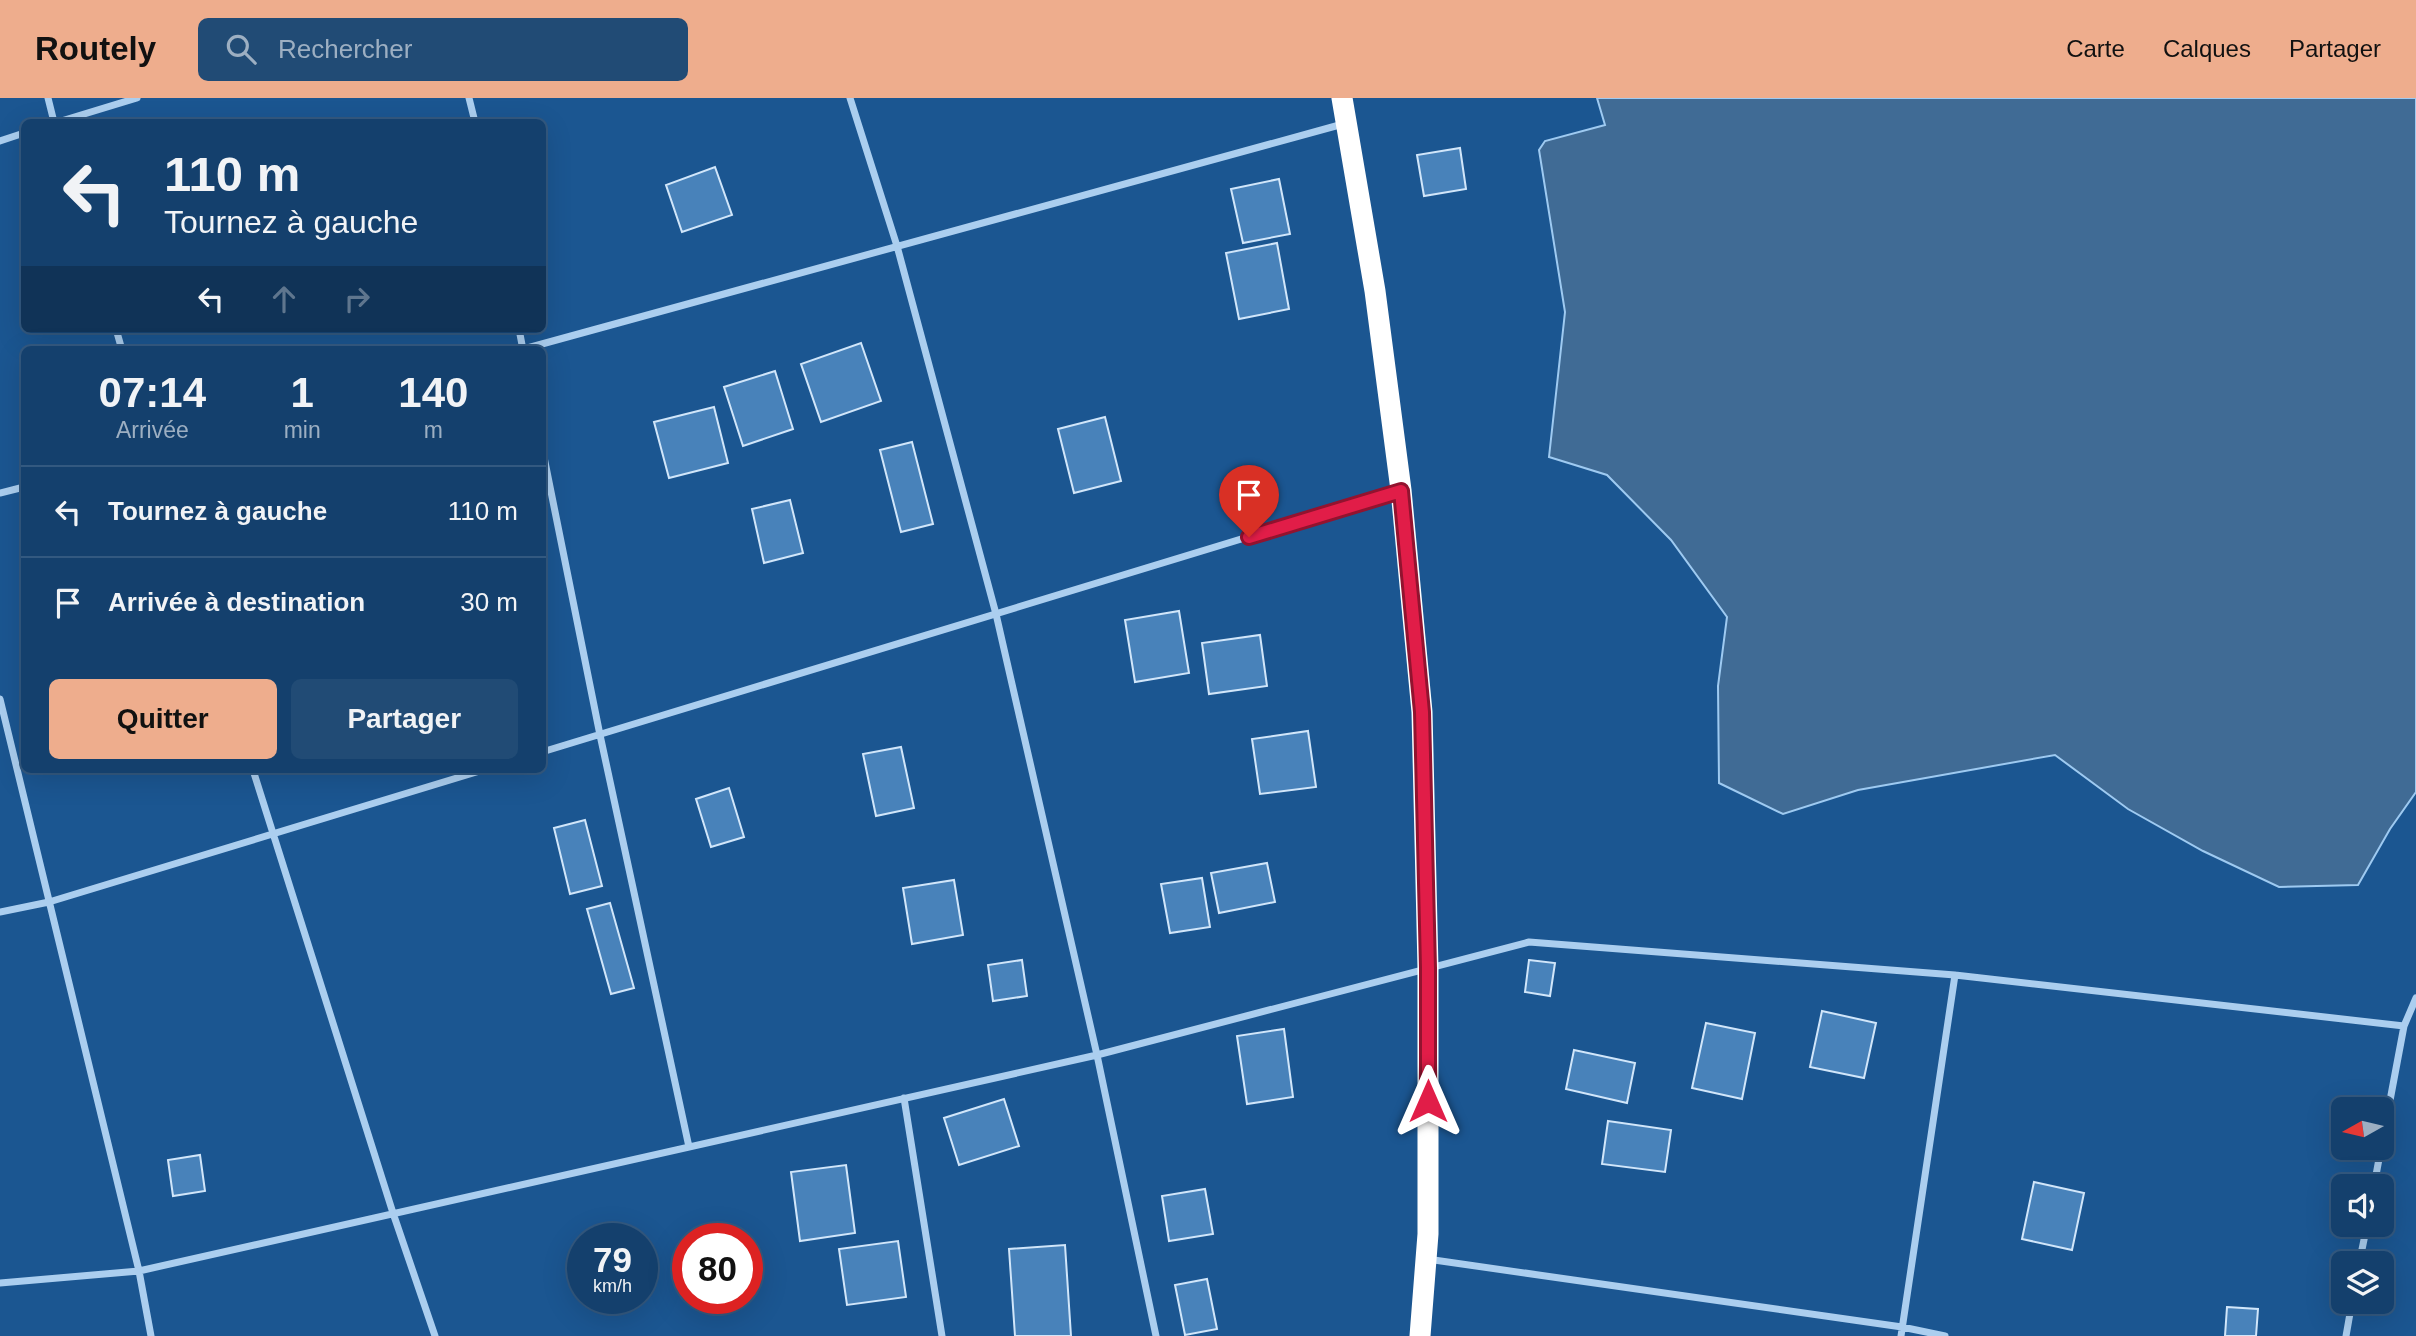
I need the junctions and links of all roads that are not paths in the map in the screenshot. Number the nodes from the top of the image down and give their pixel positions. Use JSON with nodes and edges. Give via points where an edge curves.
{"nodes":[{"id":1,"x":48,"y":98,"type":"edge"},
{"id":2,"x":137,"y":98,"type":"edge"},
{"id":3,"x":469,"y":98,"type":"edge"},
{"id":4,"x":850,"y":98,"type":"edge"},
{"id":5,"x":1342,"y":98,"type":"edge"},
{"id":6,"x":55,"y":119,"type":"edge"},
{"id":7,"x":66,"y":119,"type":"edge"},
{"id":8,"x":474,"y":119,"type":"edge"},
{"id":9,"x":1347,"y":122,"type":"junction"},
{"id":10,"x":21,"y":134,"type":"edge"},
{"id":11,"x":0,"y":141,"type":"edge"},
{"id":12,"x":897,"y":246,"type":"junction"},
{"id":13,"x":536,"y":346,"type":"edge"},
{"id":14,"x":546,"y":467,"type":"edge"},
{"id":15,"x":21,"y":488,"type":"edge"},
{"id":16,"x":1401,"y":491,"type":"junction"},
{"id":17,"x":0,"y":494,"type":"edge"},
{"id":18,"x":996,"y":614,"type":"junction"},
{"id":19,"x":0,"y":699,"type":"edge"},
{"id":20,"x":600,"y":734,"type":"junction"},
{"id":21,"x":546,"y":751,"type":"edge"},
{"id":22,"x":254,"y":773,"type":"edge"},
{"id":23,"x":473,"y":773,"type":"edge"},
{"id":24,"x":273,"y":834,"type":"junction"},
{"id":25,"x":49,"y":902,"type":"junction"},
{"id":26,"x":0,"y":912,"type":"edge"},
{"id":27,"x":1428,"y":968,"type":"junction"},
{"id":28,"x":1955,"y":975,"type":"junction"},
{"id":29,"x":2416,"y":998,"type":"edge"},
{"id":30,"x":2404,"y":1026,"type":"junction"},
{"id":31,"x":1097,"y":1055,"type":"junction"},
{"id":32,"x":2390,"y":1097,"type":"edge"},
{"id":33,"x":904,"y":1098,"type":"junction"},
{"id":34,"x":690,"y":1147,"type":"junction"},
{"id":35,"x":393,"y":1213,"type":"junction"},
{"id":36,"x":1426,"y":1259,"type":"junction"},
{"id":37,"x":139,"y":1271,"type":"junction"},
{"id":38,"x":0,"y":1283,"type":"edge"},
{"id":39,"x":2350,"y":1314,"type":"edge"},
{"id":40,"x":1901,"y":1332,"type":"edge"},
{"id":41,"x":150,"y":1336,"type":"edge"},
{"id":42,"x":435,"y":1336,"type":"edge"},
{"id":43,"x":942,"y":1336,"type":"edge"},
{"id":44,"x":1156,"y":1336,"type":"edge"},
{"id":45,"x":1420,"y":1336,"type":"edge"},
{"id":46,"x":1945,"y":1336,"type":"edge"},
{"id":47,"x":2346,"y":1336,"type":"edge"}],
"edges":[{"from":1,"to":6,"type":"street"},
{"from":2,"to":7,"type":"street"},
{"from":3,"to":8,"type":"street"},
{"from":4,"to":12,"type":"street"},
{"from":5,"to":9,"type":"highway"},
{"from":9,"to":12,"type":"street"},
{"from":9,"to":16,"type":"highway"},
{"from":10,"to":11,"type":"street"},
{"from":12,"to":13,"type":"street"},
{"from":12,"to":18,"type":"street"},
{"from":14,"to":20,"type":"street"},
{"from":15,"to":17,"type":"street"},
{"from":16,"to":18,"type":"street"},
{"from":16,"to":27,"type":"highway","via":[[1422,712]]},
{"from":18,"to":20,"type":"street"},
{"from":18,"to":31,"type":"street"},
{"from":19,"to":25,"type":"street"},
{"from":20,"to":21,"type":"street"},
{"from":20,"to":34,"type":"street"},
{"from":22,"to":24,"type":"street"},
{"from":23,"to":24,"type":"street"},
{"from":24,"to":25,"type":"street"},
{"from":24,"to":35,"type":"street"},
{"from":25,"to":26,"type":"street"},
{"from":25,"to":37,"type":"street"},
{"from":27,"to":28,"type":"street","via":[[1528,942]]},
{"from":27,"to":31,"type":"street"},
{"from":27,"to":36,"type":"highway"},
{"from":28,"to":30,"type":"street"},
{"from":28,"to":40,"type":"street"},
{"from":29,"to":30,"type":"street"},
{"from":30,"to":32,"type":"street"},
{"from":31,"to":33,"type":"street"},
{"from":31,"to":44,"type":"street"},
{"from":33,"to":34,"type":"street"},
{"from":33,"to":43,"type":"street"},
{"from":34,"to":35,"type":"street"},
{"from":35,"to":37,"type":"street"},
{"from":35,"to":42,"type":"street"},
{"from":36,"to":40,"type":"street"},
{"from":36,"to":45,"type":"highway"},
{"from":37,"to":38,"type":"street"},
{"from":37,"to":41,"type":"street"},
{"from":39,"to":47,"type":"street"},
{"from":40,"to":46,"type":"street"}]}
